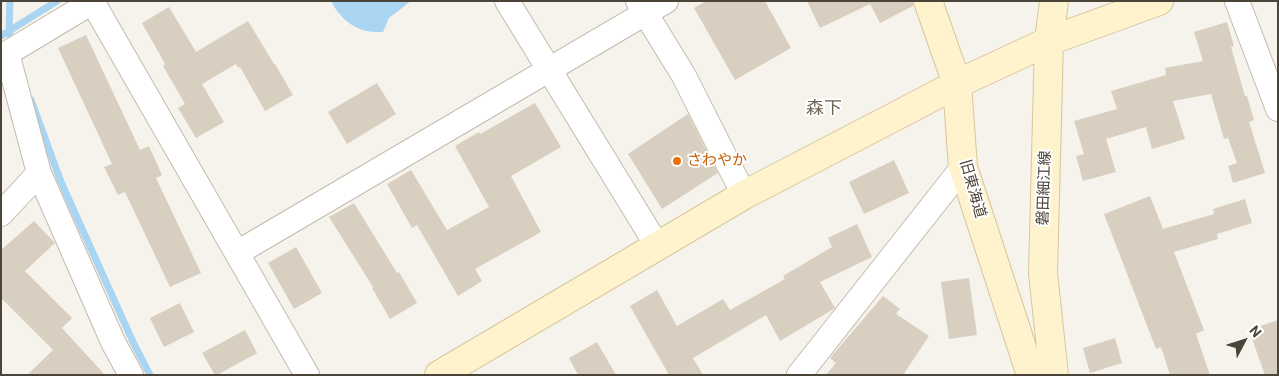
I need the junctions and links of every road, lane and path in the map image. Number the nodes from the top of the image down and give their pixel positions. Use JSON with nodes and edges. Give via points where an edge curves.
{"nodes":[{"id":1,"x":93,"y":1,"type":"edge"},
{"id":2,"x":507,"y":1,"type":"edge"},
{"id":3,"x":666,"y":1,"type":"edge"},
{"id":4,"x":928,"y":1,"type":"edge"},
{"id":5,"x":1054,"y":1,"type":"edge"},
{"id":6,"x":1159,"y":1,"type":"edge"},
{"id":7,"x":1237,"y":1,"type":"edge"},
{"id":8,"x":642,"y":7,"type":"edge"},
{"id":9,"x":1049,"y":41,"type":"junction"},
{"id":10,"x":4,"y":55,"type":"edge"},
{"id":11,"x":549,"y":70,"type":"junction"},
{"id":12,"x":957,"y":84,"type":"junction"},
{"id":13,"x":1278,"y":109,"type":"edge"},
{"id":14,"x":963,"y":167,"type":"junction"},
{"id":15,"x":39,"y":173,"type":"junction"},
{"id":16,"x":744,"y":195,"type":"junction"},
{"id":17,"x":1,"y":214,"type":"edge"},
{"id":18,"x":658,"y":247,"type":"junction"},
{"id":19,"x":237,"y":253,"type":"junction"},
{"id":20,"x":130,"y":375,"type":"edge"},
{"id":21,"x":308,"y":375,"type":"edge"},
{"id":22,"x":439,"y":375,"type":"edge"},
{"id":23,"x":799,"y":375,"type":"edge"},
{"id":24,"x":1031,"y":375,"type":"edge"},
{"id":25,"x":1054,"y":375,"type":"edge"}],
"edges":[{"from":1,"to":10,"type":"street"},
{"from":1,"to":19,"type":"street"},
{"from":2,"to":11,"type":"street"},
{"from":3,"to":8,"type":"street"},
{"from":4,"to":12,"type":"street","name":"旧東海道"},
{"from":5,"to":9,"type":"street","name":"磐田細江線"},
{"from":6,"to":9,"type":"street"},
{"from":7,"to":13,"type":"street"},
{"from":8,"to":11,"type":"street"},
{"from":8,"to":16,"type":"street","via":[[684,76]]},
{"from":9,"to":12,"type":"street"},
{"from":9,"to":25,"type":"street","name":"磐田細江線","via":[[1043,273]]},
{"from":10,"to":15,"type":"street"},
{"from":11,"to":18,"type":"street"},
{"from":11,"to":19,"type":"street"},
{"from":12,"to":14,"type":"street","name":"旧東海道"},
{"from":12,"to":16,"type":"street"},
{"from":14,"to":23,"type":"street"},
{"from":14,"to":24,"type":"street","name":"旧東海道"},
{"from":15,"to":17,"type":"street"},
{"from":15,"to":20,"type":"street"},
{"from":16,"to":18,"type":"street"},
{"from":18,"to":22,"type":"street"},
{"from":19,"to":21,"type":"street"}]}
